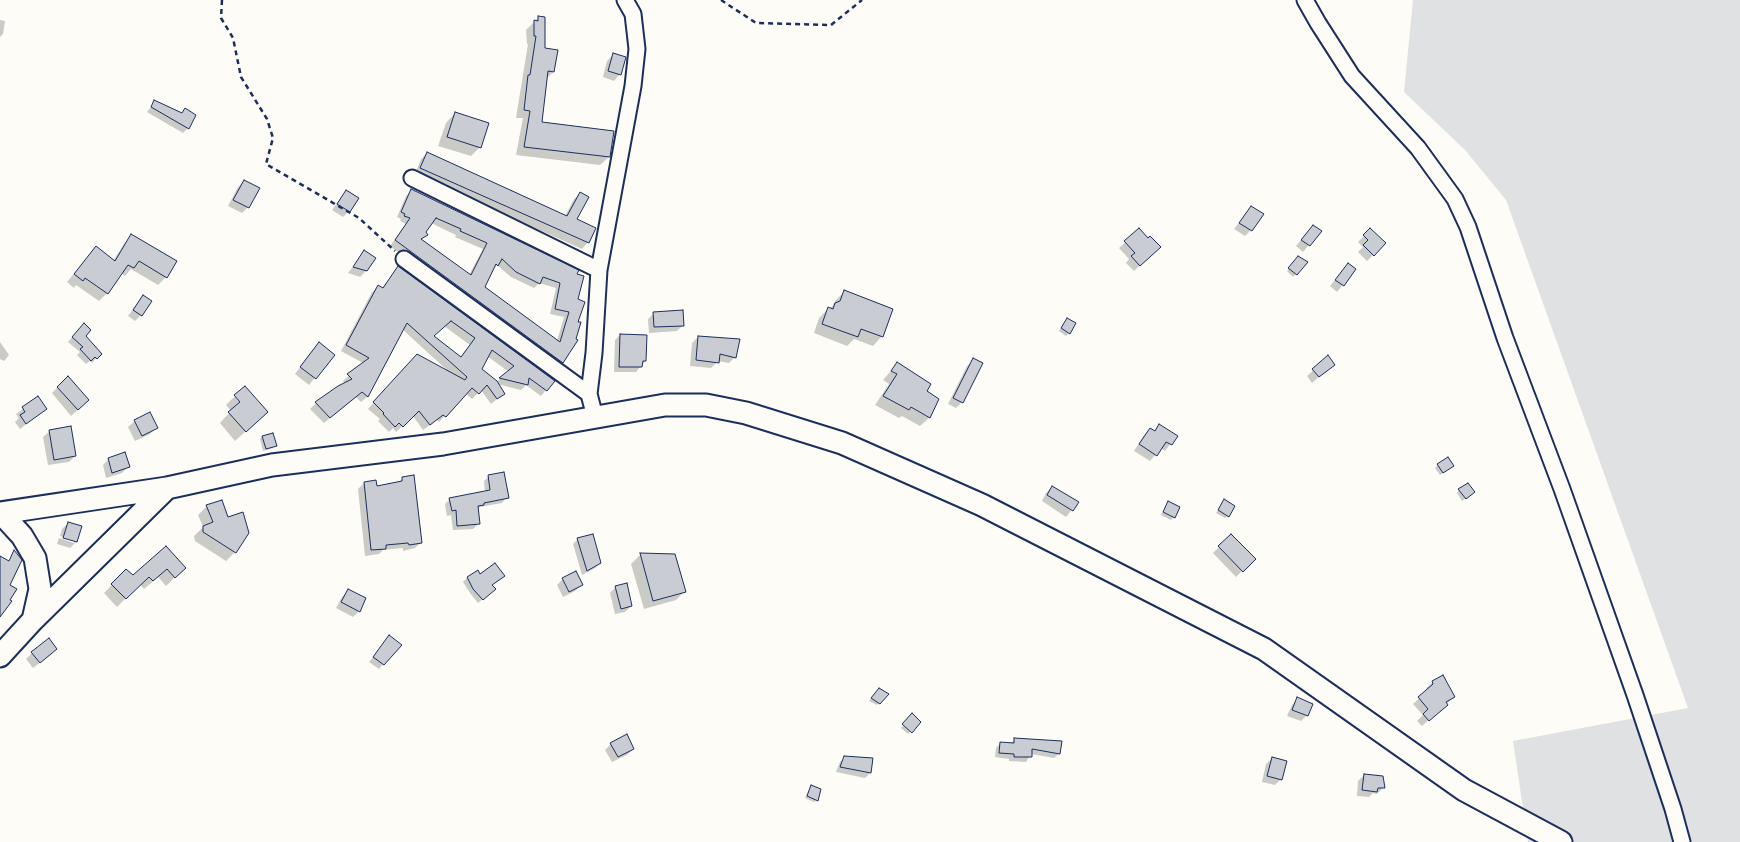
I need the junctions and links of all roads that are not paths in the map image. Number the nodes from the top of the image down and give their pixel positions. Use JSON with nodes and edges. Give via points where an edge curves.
{"nodes":[{"id":1,"x":625,"y":0,"type":"edge"},
{"id":2,"x":1306,"y":0,"type":"edge"},
{"id":3,"x":412,"y":178,"type":"dead end"},
{"id":4,"x":404,"y":259,"type":"road end"},
{"id":5,"x":599,"y":270,"type":"junction"},
{"id":6,"x":589,"y":394,"type":"junction"},
{"id":7,"x":595,"y":416,"type":"junction"},
{"id":8,"x":167,"y":488,"type":"junction"},
{"id":9,"x":1,"y":513,"type":"edge"},
{"id":10,"x":34,"y":620,"type":"junction"},
{"id":11,"x":0,"y":656,"type":"edge"},
{"id":12,"x":1561,"y":842,"type":"edge"},
{"id":13,"x":1682,"y":842,"type":"edge"}],
"edges":[{"from":1,"to":5,"type":"street","via":[[633,14],[637,49],[630,105]]},
{"from":2,"to":13,"type":"street","via":[[1352,76],[1418,148],[1455,199],[1468,227],[1635,695]]},
{"from":3,"to":5,"type":"street"},
{"from":4,"to":6,"type":"street"},
{"from":5,"to":6,"type":"street"},
{"from":6,"to":7,"type":"street"},
{"from":7,"to":8,"type":"main road","via":[[443,444],[272,465]]},
{"from":7,"to":12,"type":"main road","via":[[665,405],[706,405],[746,413],[842,443],[982,505],[1264,649],[1464,790]]},
{"from":8,"to":9,"type":"main road"},
{"from":8,"to":10,"type":"main road"},
{"from":9,"to":10,"type":"main road","via":[[22,536],[35,558],[40,589]]},
{"from":10,"to":11,"type":"main road"}]}
